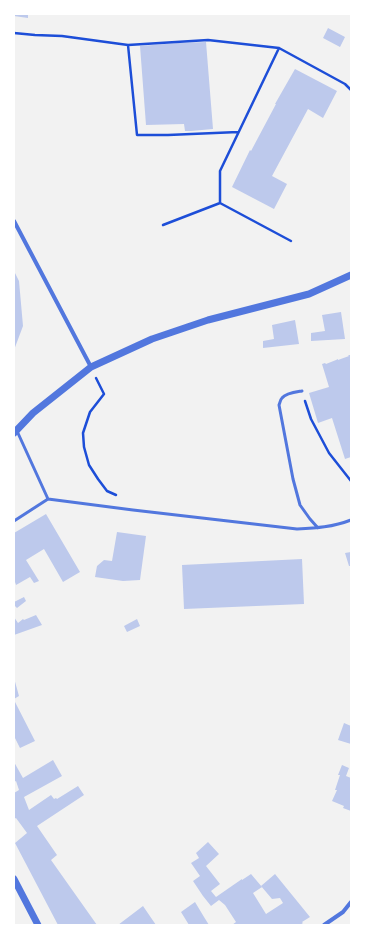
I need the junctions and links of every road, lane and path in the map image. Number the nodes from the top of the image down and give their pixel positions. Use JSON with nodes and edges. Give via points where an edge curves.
{"nodes":[{"id":1,"x":14,"y":33,"type":"edge"},
{"id":2,"x":128,"y":44,"type":"junction"},
{"id":3,"x":279,"y":48,"type":"junction"},
{"id":4,"x":351,"y":90,"type":"edge"},
{"id":5,"x":238,"y":132,"type":"junction"},
{"id":6,"x":220,"y":203,"type":"junction"},
{"id":7,"x":14,"y":221,"type":"edge"},
{"id":8,"x":163,"y":225,"type":"dead end"},
{"id":9,"x":291,"y":241,"type":"dead end"},
{"id":10,"x":351,"y":274,"type":"edge"},
{"id":11,"x":91,"y":367,"type":"junction"},
{"id":12,"x":302,"y":391,"type":"joint"},
{"id":13,"x":15,"y":432,"type":"edge"},
{"id":14,"x":351,"y":481,"type":"edge"},
{"id":15,"x":48,"y":499,"type":"junction"},
{"id":16,"x":133,"y":510,"type":"junction"},
{"id":17,"x":351,"y":520,"type":"edge"},
{"id":18,"x":14,"y":521,"type":"edge"},
{"id":19,"x":318,"y":528,"type":"junction"},
{"id":20,"x":14,"y":879,"type":"edge"},
{"id":21,"x":351,"y":902,"type":"edge"},
{"id":22,"x":38,"y":925,"type":"edge"},
{"id":23,"x":324,"y":925,"type":"edge"}],
"edges":[{"from":1,"to":2,"type":"path"},
{"from":2,"to":3,"type":"path","via":[[208,40]]},
{"from":2,"to":5,"type":"path","via":[[137,135]]},
{"from":3,"to":4,"type":"path","via":[[345,84]]},
{"from":3,"to":5,"type":"path"},
{"from":5,"to":6,"type":"path","via":[[220,171]]},
{"from":6,"to":8,"type":"path"},
{"from":6,"to":9,"type":"path"},
{"from":7,"to":11,"type":"street"},
{"from":10,"to":11,"type":"street","via":[[309,294],[208,320],[152,339]]},
{"from":11,"to":13,"type":"street","via":[[33,413]]},
{"from":11,"to":16,"type":"path","via":[[104,394],[90,412],[83,433],[84,447],[90,465],[102,485],[132,504]]},
{"from":12,"to":14,"type":"path","via":[[311,419],[329,453]]},
{"from":12,"to":19,"type":"lane","via":[[282,398],[279,405],[300,505]]},
{"from":13,"to":15,"type":"lane"},
{"from":15,"to":16,"type":"lane"},
{"from":15,"to":18,"type":"lane"},
{"from":16,"to":19,"type":"lane","via":[[297,529]]},
{"from":17,"to":19,"type":"lane"},
{"from":20,"to":22,"type":"street"},
{"from":21,"to":23,"type":"street","via":[[343,912]]}]}
